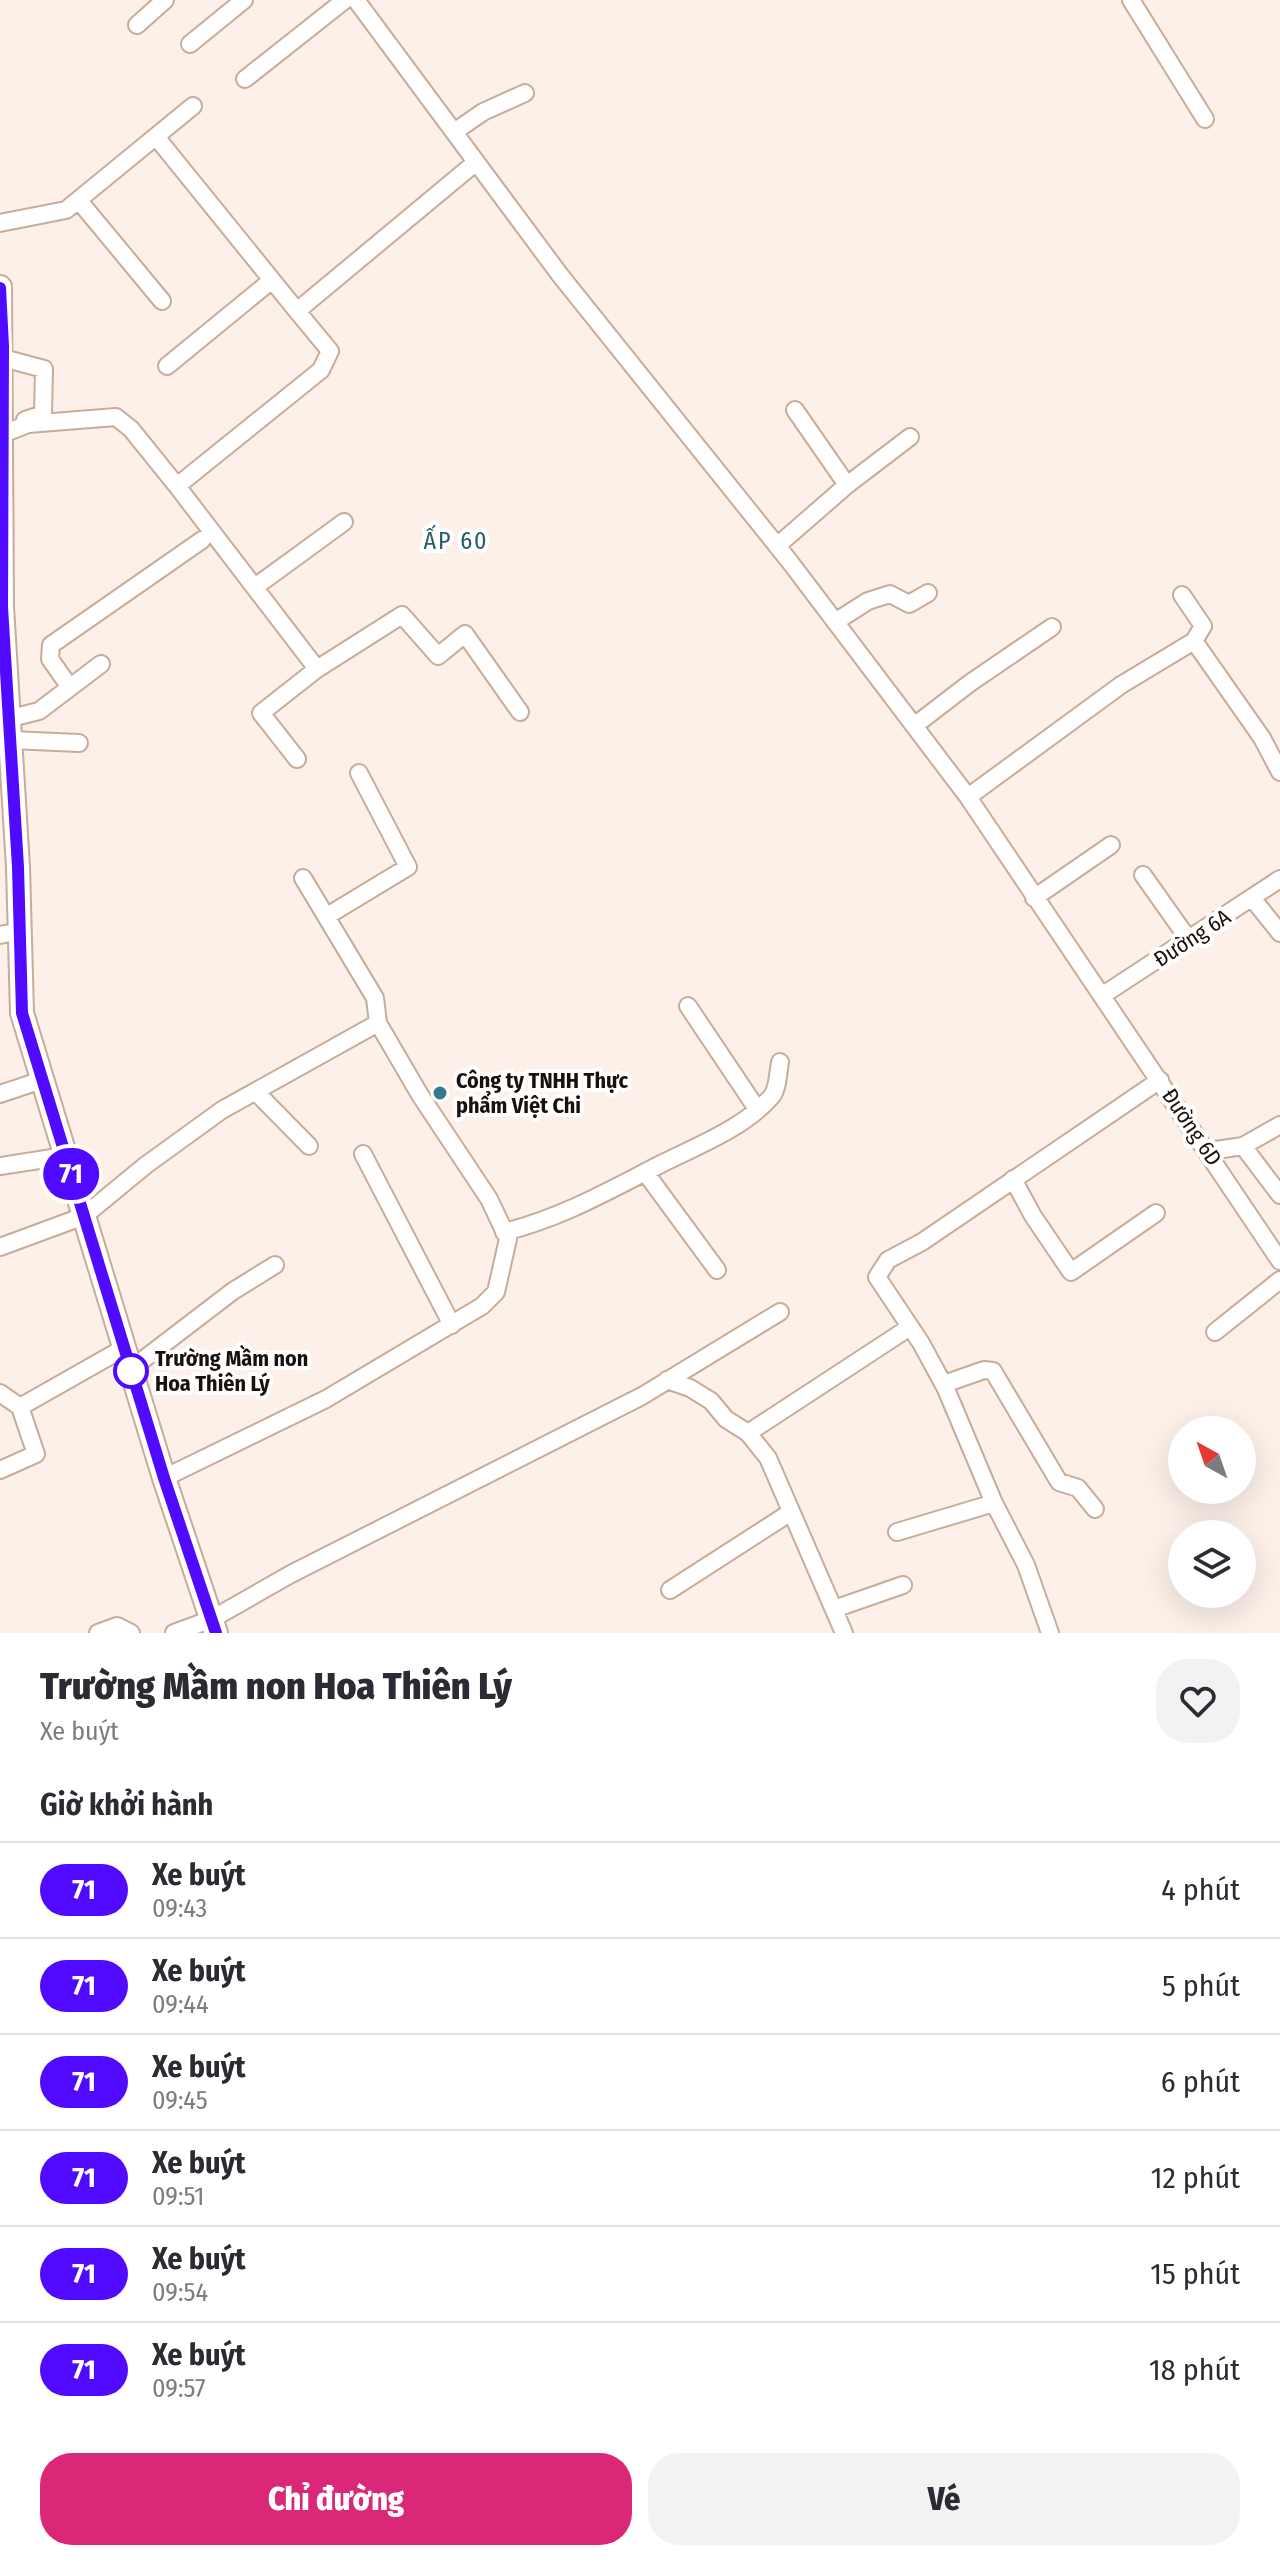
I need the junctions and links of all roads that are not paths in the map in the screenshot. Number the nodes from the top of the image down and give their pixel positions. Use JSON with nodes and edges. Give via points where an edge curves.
{"nodes":[{"id":1,"x":164,"y":0,"type":"edge"},
{"id":2,"x":244,"y":0,"type":"edge"},
{"id":3,"x":345,"y":0,"type":"edge"},
{"id":4,"x":356,"y":0,"type":"edge"},
{"id":5,"x":1131,"y":0,"type":"edge"},
{"id":6,"x":137,"y":25,"type":"dead end"},
{"id":7,"x":190,"y":44,"type":"dead end"},
{"id":8,"x":245,"y":79,"type":"dead end"},
{"id":9,"x":525,"y":93,"type":"dead end"},
{"id":10,"x":193,"y":106,"type":"dead end"},
{"id":11,"x":1205,"y":119,"type":"dead end"},
{"id":12,"x":454,"y":132,"type":"junction"},
{"id":13,"x":157,"y":138,"type":"junction"},
{"id":14,"x":475,"y":163,"type":"junction"},
{"id":15,"x":80,"y":202,"type":"junction"},
{"id":16,"x":0,"y":223,"type":"edge"},
{"id":17,"x":272,"y":280,"type":"junction"},
{"id":18,"x":0,"y":287,"type":"edge"},
{"id":19,"x":162,"y":301,"type":"dead end"},
{"id":20,"x":297,"y":311,"type":"junction"},
{"id":21,"x":3,"y":358,"type":"junction"},
{"id":22,"x":167,"y":366,"type":"dead end"},
{"id":23,"x":795,"y":410,"type":"dead end"},
{"id":24,"x":2,"y":424,"type":"edge"},
{"id":25,"x":910,"y":437,"type":"dead end"},
{"id":26,"x":847,"y":485,"type":"junction"},
{"id":27,"x":177,"y":486,"type":"junction"},
{"id":28,"x":344,"y":522,"type":"dead end"},
{"id":29,"x":202,"y":540,"type":"dead end"},
{"id":30,"x":777,"y":546,"type":"junction"},
{"id":31,"x":255,"y":587,"type":"junction"},
{"id":32,"x":928,"y":593,"type":"dead end"},
{"id":33,"x":1182,"y":595,"type":"dead end"},
{"id":34,"x":1,"y":607,"type":"edge"},
{"id":35,"x":835,"y":622,"type":"junction"},
{"id":36,"x":1052,"y":627,"type":"dead end"},
{"id":37,"x":1194,"y":641,"type":"junction"},
{"id":38,"x":101,"y":664,"type":"dead end"},
{"id":39,"x":317,"y":669,"type":"junction"},
{"id":40,"x":69,"y":686,"type":"junction"},
{"id":41,"x":520,"y":712,"type":"dead end"},
{"id":42,"x":914,"y":726,"type":"junction"},
{"id":43,"x":11,"y":729,"type":"junction"},
{"id":44,"x":79,"y":743,"type":"dead end"},
{"id":45,"x":297,"y":759,"type":"dead end"},
{"id":46,"x":1280,"y":772,"type":"edge"},
{"id":47,"x":359,"y":773,"type":"dead end"},
{"id":48,"x":6,"y":786,"type":"edge"},
{"id":49,"x":968,"y":797,"type":"junction"},
{"id":50,"x":1111,"y":845,"type":"dead end"},
{"id":51,"x":1143,"y":875,"type":"dead end"},
{"id":52,"x":303,"y":878,"type":"dead end"},
{"id":53,"x":1280,"y":879,"type":"edge"},
{"id":54,"x":1034,"y":898,"type":"junction"},
{"id":55,"x":1252,"y":898,"type":"junction"},
{"id":56,"x":327,"y":916,"type":"junction"},
{"id":57,"x":10,"y":933,"type":"edge"},
{"id":58,"x":1280,"y":933,"type":"edge"},
{"id":59,"x":1189,"y":940,"type":"junction"},
{"id":60,"x":1103,"y":995,"type":"junction"},
{"id":61,"x":688,"y":1006,"type":"dead end"},
{"id":62,"x":378,"y":1023,"type":"junction"},
{"id":63,"x":780,"y":1062,"type":"dead end"},
{"id":64,"x":42,"y":1080,"type":"junction"},
{"id":65,"x":1160,"y":1080,"type":"junction"},
{"id":66,"x":256,"y":1092,"type":"junction"},
{"id":67,"x":0,"y":1094,"type":"edge"},
{"id":68,"x":757,"y":1109,"type":"junction"},
{"id":69,"x":1280,"y":1125,"type":"edge"},
{"id":70,"x":309,"y":1146,"type":"dead end"},
{"id":71,"x":1243,"y":1146,"type":"junction"},
{"id":72,"x":1209,"y":1151,"type":"junction"},
{"id":73,"x":363,"y":1154,"type":"dead end"},
{"id":74,"x":65,"y":1156,"type":"junction"},
{"id":75,"x":0,"y":1166,"type":"edge"},
{"id":76,"x":645,"y":1172,"type":"junction"},
{"id":77,"x":1013,"y":1179,"type":"junction"},
{"id":78,"x":1280,"y":1195,"type":"edge"},
{"id":79,"x":1156,"y":1213,"type":"dead end"},
{"id":80,"x":84,"y":1216,"type":"junction"},
{"id":81,"x":504,"y":1232,"type":"junction"},
{"id":82,"x":0,"y":1247,"type":"edge"},
{"id":83,"x":1280,"y":1261,"type":"edge"},
{"id":84,"x":275,"y":1265,"type":"dead end"},
{"id":85,"x":717,"y":1270,"type":"dead end"},
{"id":86,"x":1280,"y":1280,"type":"edge"},
{"id":87,"x":780,"y":1312,"type":"dead end"},
{"id":88,"x":452,"y":1325,"type":"junction"},
{"id":89,"x":910,"y":1327,"type":"junction"},
{"id":90,"x":1215,"y":1332,"type":"dead end"},
{"id":91,"x":127,"y":1358,"type":"junction"},
{"id":92,"x":667,"y":1380,"type":"junction"},
{"id":93,"x":944,"y":1384,"type":"junction"},
{"id":94,"x":0,"y":1393,"type":"edge"},
{"id":95,"x":20,"y":1407,"type":"junction"},
{"id":96,"x":748,"y":1433,"type":"junction"},
{"id":97,"x":0,"y":1470,"type":"edge"},
{"id":98,"x":164,"y":1478,"type":"junction"},
{"id":99,"x":994,"y":1503,"type":"junction"},
{"id":100,"x":1095,"y":1509,"type":"dead end"},
{"id":101,"x":791,"y":1512,"type":"junction"},
{"id":102,"x":897,"y":1532,"type":"dead end"},
{"id":103,"x":903,"y":1585,"type":"dead end"},
{"id":104,"x":670,"y":1590,"type":"dead end"},
{"id":105,"x":834,"y":1609,"type":"junction"},
{"id":106,"x":214,"y":1626,"type":"edge"},
{"id":107,"x":98,"y":1633,"type":"edge"},
{"id":108,"x":131,"y":1633,"type":"edge"},
{"id":109,"x":174,"y":1633,"type":"edge"},
{"id":110,"x":844,"y":1633,"type":"edge"},
{"id":111,"x":1050,"y":1633,"type":"edge"}],
"edges":[{"from":1,"to":6,"type":"street"},
{"from":2,"to":7,"type":"street"},
{"from":3,"to":8,"type":"street"},
{"from":4,"to":12,"type":"street","name":"Đường 6D"},
{"from":5,"to":11,"type":"street"},
{"from":9,"to":12,"type":"street"},
{"from":10,"to":13,"type":"street"},
{"from":12,"to":14,"type":"street","name":"Đường 6D"},
{"from":13,"to":15,"type":"street"},
{"from":13,"to":17,"type":"street"},
{"from":14,"to":20,"type":"street"},
{"from":14,"to":30,"type":"street","name":"Đường 6D"},
{"from":15,"to":16,"type":"street","via":[[55,214]]},
{"from":15,"to":19,"type":"street"},
{"from":17,"to":20,"type":"street"},
{"from":17,"to":22,"type":"street"},
{"from":18,"to":21,"type":"main road"},
{"from":20,"to":27,"type":"street","via":[[330,351],[321,370]]},
{"from":21,"to":24,"type":"main road"},
{"from":21,"to":24,"type":"street","via":[[44,369],[43,414]]},
{"from":23,"to":26,"type":"street"},
{"from":24,"to":27,"type":"street","via":[[116,417]]},
{"from":24,"to":34,"type":"main road"},
{"from":25,"to":26,"type":"street"},
{"from":26,"to":30,"type":"street"},
{"from":27,"to":31,"type":"street"},
{"from":28,"to":31,"type":"street"},
{"from":29,"to":40,"type":"street","via":[[51,645],[50,659]]},
{"from":30,"to":35,"type":"street","name":"Đường 6D"},
{"from":31,"to":39,"type":"street"},
{"from":32,"to":35,"type":"street","via":[[909,604],[890,594]]},
{"from":33,"to":37,"type":"street","via":[[1203,626]]},
{"from":34,"to":43,"type":"main road"},
{"from":35,"to":42,"type":"street","name":"Đường 6D"},
{"from":36,"to":42,"type":"street"},
{"from":37,"to":46,"type":"street"},
{"from":37,"to":49,"type":"street","via":[[1121,685]]},
{"from":38,"to":40,"type":"street"},
{"from":39,"to":41,"type":"street","via":[[402,615],[438,656],[465,634]]},
{"from":39,"to":45,"type":"street","via":[[261,713]]},
{"from":40,"to":43,"type":"street"},
{"from":42,"to":49,"type":"street","name":"Đường 6D"},
{"from":43,"to":44,"type":"street"},
{"from":43,"to":48,"type":"main road"},
{"from":47,"to":56,"type":"street","via":[[408,867]]},
{"from":48,"to":57,"type":"main road"},
{"from":49,"to":54,"type":"street","name":"Đường 6D"},
{"from":50,"to":54,"type":"street"},
{"from":51,"to":59,"type":"street"},
{"from":52,"to":56,"type":"street"},
{"from":53,"to":55,"type":"street","name":"Đường 6A"},
{"from":54,"to":60,"type":"street","name":"Đường 6D"},
{"from":55,"to":58,"type":"street"},
{"from":55,"to":59,"type":"street","name":"Đường 6A"},
{"from":56,"to":62,"type":"street","via":[[375,998]]},
{"from":57,"to":64,"type":"main road","via":[[22,1013]]},
{"from":59,"to":60,"type":"street","name":"Đường 6A"},
{"from":60,"to":65,"type":"street","name":"Đường 6D"},
{"from":61,"to":68,"type":"street"},
{"from":62,"to":66,"type":"street"},
{"from":62,"to":81,"type":"street","via":[[489,1199]]},
{"from":63,"to":68,"type":"street","via":[[774,1095]]},
{"from":64,"to":67,"type":"street"},
{"from":64,"to":74,"type":"main road"},
{"from":65,"to":72,"type":"street","name":"Đường 6D"},
{"from":65,"to":77,"type":"street"},
{"from":66,"to":70,"type":"street"},
{"from":66,"to":80,"type":"street","via":[[222,1110]]},
{"from":68,"to":76,"type":"street"},
{"from":69,"to":71,"type":"street"},
{"from":71,"to":72,"type":"street"},
{"from":71,"to":78,"type":"street"},
{"from":72,"to":83,"type":"street","name":"Đường 6D"},
{"from":73,"to":88,"type":"street"},
{"from":74,"to":75,"type":"street"},
{"from":74,"to":80,"type":"main road"},
{"from":76,"to":81,"type":"street","via":[[587,1203]]},
{"from":76,"to":85,"type":"street"},
{"from":77,"to":79,"type":"street","via":[[1071,1272]]},
{"from":77,"to":89,"type":"street","via":[[888,1260],[877,1277]]},
{"from":80,"to":82,"type":"street"},
{"from":80,"to":91,"type":"main road"},
{"from":81,"to":88,"type":"street","via":[[508,1239],[496,1292]]},
{"from":84,"to":91,"type":"street"},
{"from":86,"to":90,"type":"street"},
{"from":87,"to":92,"type":"street"},
{"from":88,"to":98,"type":"street","via":[[326,1399]]},
{"from":89,"to":93,"type":"street"},
{"from":89,"to":96,"type":"street"},
{"from":91,"to":95,"type":"street"},
{"from":91,"to":98,"type":"main road"},
{"from":92,"to":96,"type":"street","via":[[701,1394]]},
{"from":92,"to":106,"type":"street","via":[[291,1574]]},
{"from":93,"to":99,"type":"street"},
{"from":93,"to":100,"type":"street","via":[[993,1371],[1059,1482],[1078,1488]]},
{"from":94,"to":95,"type":"street"},
{"from":95,"to":97,"type":"street","via":[[36,1454]]},
{"from":96,"to":101,"type":"street","via":[[768,1458]]},
{"from":98,"to":106,"type":"main road"},
{"from":99,"to":102,"type":"street"},
{"from":99,"to":111,"type":"street","via":[[1026,1565]]},
{"from":101,"to":104,"type":"street"},
{"from":101,"to":105,"type":"street"},
{"from":103,"to":105,"type":"street"},
{"from":105,"to":110,"type":"street"},
{"from":106,"to":109,"type":"street"},
{"from":107,"to":108,"type":"street","via":[[117,1626]]}]}
